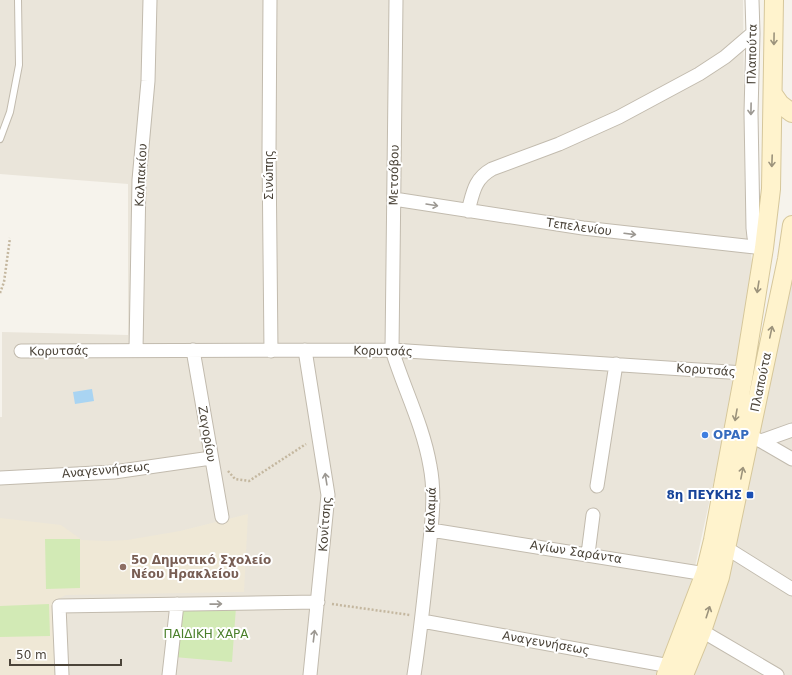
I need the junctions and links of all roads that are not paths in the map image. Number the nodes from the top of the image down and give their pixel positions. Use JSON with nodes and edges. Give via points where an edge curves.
{"nodes":[{"id":1,"x":18,"y":0,"type":"edge"},
{"id":2,"x":150,"y":0,"type":"edge"},
{"id":3,"x":270,"y":0,"type":"edge"},
{"id":4,"x":396,"y":0,"type":"edge"},
{"id":5,"x":752,"y":0,"type":"edge"},
{"id":6,"x":774,"y":0,"type":"edge"},
{"id":7,"x":753,"y":33,"type":"junction"},
{"id":8,"x":773,"y":94,"type":"junction"},
{"id":9,"x":792,"y":113,"type":"edge"},
{"id":10,"x":0,"y":139,"type":"edge"},
{"id":11,"x":394,"y":199,"type":"junction"},
{"id":12,"x":468,"y":211,"type":"junction"},
{"id":13,"x":792,"y":225,"type":"edge"},
{"id":14,"x":764,"y":248,"type":"junction"},
{"id":15,"x":136,"y":350,"type":"junction"},
{"id":16,"x":193,"y":350,"type":"junction"},
{"id":17,"x":305,"y":350,"type":"junction"},
{"id":18,"x":392,"y":350,"type":"junction"},
{"id":19,"x":21,"y":351,"type":"dead end"},
{"id":20,"x":271,"y":351,"type":"junction"},
{"id":21,"x":616,"y":364,"type":"junction"},
{"id":22,"x":744,"y":373,"type":"junction"},
{"id":23,"x":792,"y":430,"type":"edge"},
{"id":24,"x":755,"y":438,"type":"junction"},
{"id":25,"x":211,"y":458,"type":"junction"},
{"id":26,"x":792,"y":459,"type":"edge"},
{"id":27,"x":0,"y":478,"type":"edge"},
{"id":28,"x":597,"y":486,"type":"dead end"},
{"id":29,"x":593,"y":515,"type":"dead end"},
{"id":30,"x":222,"y":517,"type":"dead end"},
{"id":31,"x":431,"y":530,"type":"junction"},
{"id":32,"x":720,"y":544,"type":"junction"},
{"id":33,"x":588,"y":554,"type":"junction"},
{"id":34,"x":712,"y":575,"type":"junction"},
{"id":35,"x":792,"y":588,"type":"edge"},
{"id":36,"x":318,"y":602,"type":"junction"},
{"id":37,"x":176,"y":604,"type":"junction"},
{"id":38,"x":422,"y":618,"type":"junction"},
{"id":39,"x":702,"y":631,"type":"junction"},
{"id":40,"x":679,"y":673,"type":"edge"},
{"id":41,"x":62,"y":675,"type":"edge"},
{"id":42,"x":169,"y":675,"type":"edge"},
{"id":43,"x":310,"y":675,"type":"edge"},
{"id":44,"x":414,"y":675,"type":"edge"},
{"id":45,"x":778,"y":675,"type":"edge"}],
"edges":[{"from":1,"to":10,"type":"lane","via":[[19,65],[10,112]]},
{"from":2,"to":15,"type":"street","name":"Καλπακίου","via":[[148,81],[139,180]]},
{"from":3,"to":20,"type":"street","name":"Σινώπης"},
{"from":4,"to":11,"type":"street","name":"Μετσόβου"},
{"from":5,"to":7,"type":"street","name":"Πλαπούτα"},
{"from":6,"to":8,"type":"main road","name":"Πλαπούτα","one_way":true},
{"from":7,"to":12,"type":"street","via":[[725,57],[699,74],[619,117],[482,174],[476,182]]},
{"from":7,"to":14,"type":"street","name":"Πλαπούτα","one_way":true,"via":[[753,228],[754,237]]},
{"from":8,"to":9,"type":"main road","via":[[780,104]]},
{"from":8,"to":14,"type":"main road","name":"Πλαπούτα","one_way":true,"via":[[771,189]]},
{"from":11,"to":12,"type":"street","name":"Τεπελενίου","one_way":true},
{"from":11,"to":18,"type":"street","name":"Μετσόβου"},
{"from":12,"to":14,"type":"street","name":"Τεπελενίου","one_way":true,"via":[[583,228]]},
{"from":24,"to":13,"type":"main road","name":"Πλαπούτα","one_way":true},
{"from":14,"to":22,"type":"main road","name":"Πλαπούτα","one_way":true},
{"from":15,"to":16,"type":"street","name":"Κορυτσάς"},
{"from":15,"to":19,"type":"street","name":"Κορυτσάς"},
{"from":16,"to":20,"type":"street","name":"Κορυτσάς"},
{"from":16,"to":25,"type":"street","name":"Ζαγορίου"},
{"from":17,"to":18,"type":"street","name":"Κορυτσάς"},
{"from":17,"to":20,"type":"street","name":"Κορυτσάς"},
{"from":36,"to":17,"type":"street","name":"Κονίτσης","one_way":true,"via":[[328,495]]},
{"from":18,"to":21,"type":"street","name":"Κορυτσάς"},
{"from":18,"to":31,"type":"street","name":"Καλαμά","via":[[398,371],[411,398],[430,465],[433,483]]},
{"from":21,"to":22,"type":"street","name":"Κορυτσάς"},
{"from":21,"to":28,"type":"street"},
{"from":22,"to":32,"type":"main road","name":"Πλαπούτα","one_way":true},
{"from":23,"to":24,"type":"street"},
{"from":24,"to":26,"type":"street"},
{"from":32,"to":24,"type":"main road","name":"Πλαπούτα","one_way":true},
{"from":25,"to":27,"type":"street","name":"Αναγεννήσεως","via":[[114,472]]},
{"from":25,"to":30,"type":"street","name":"Ζαγορίου"},
{"from":29,"to":33,"type":"street"},
{"from":31,"to":33,"type":"street","name":"Αγίων Σαράντα"},
{"from":31,"to":38,"type":"street","name":"Καλαμά"},
{"from":32,"to":34,"type":"main road","name":"Πλαπούτα"},
{"from":32,"to":35,"type":"street"},
{"from":33,"to":34,"type":"street","name":"Αγίων Σαράντα"},
{"from":39,"to":34,"type":"main road","name":"Πλαπούτα","one_way":true},
{"from":34,"to":40,"type":"main road","name":"Πλαπούτα"},
{"from":37,"to":36,"type":"street","one_way":true},
{"from":43,"to":36,"type":"street","name":"Κονίτσης","one_way":true},
{"from":37,"to":41,"type":"street","via":[[59,606]]},
{"from":37,"to":42,"type":"street"},
{"from":38,"to":40,"type":"street","name":"Αναγεννήσεως"},
{"from":38,"to":44,"type":"street","name":"Καλαμά"},
{"from":39,"to":40,"type":"main road","name":"Πλαπούτα"},
{"from":39,"to":45,"type":"street"}]}
